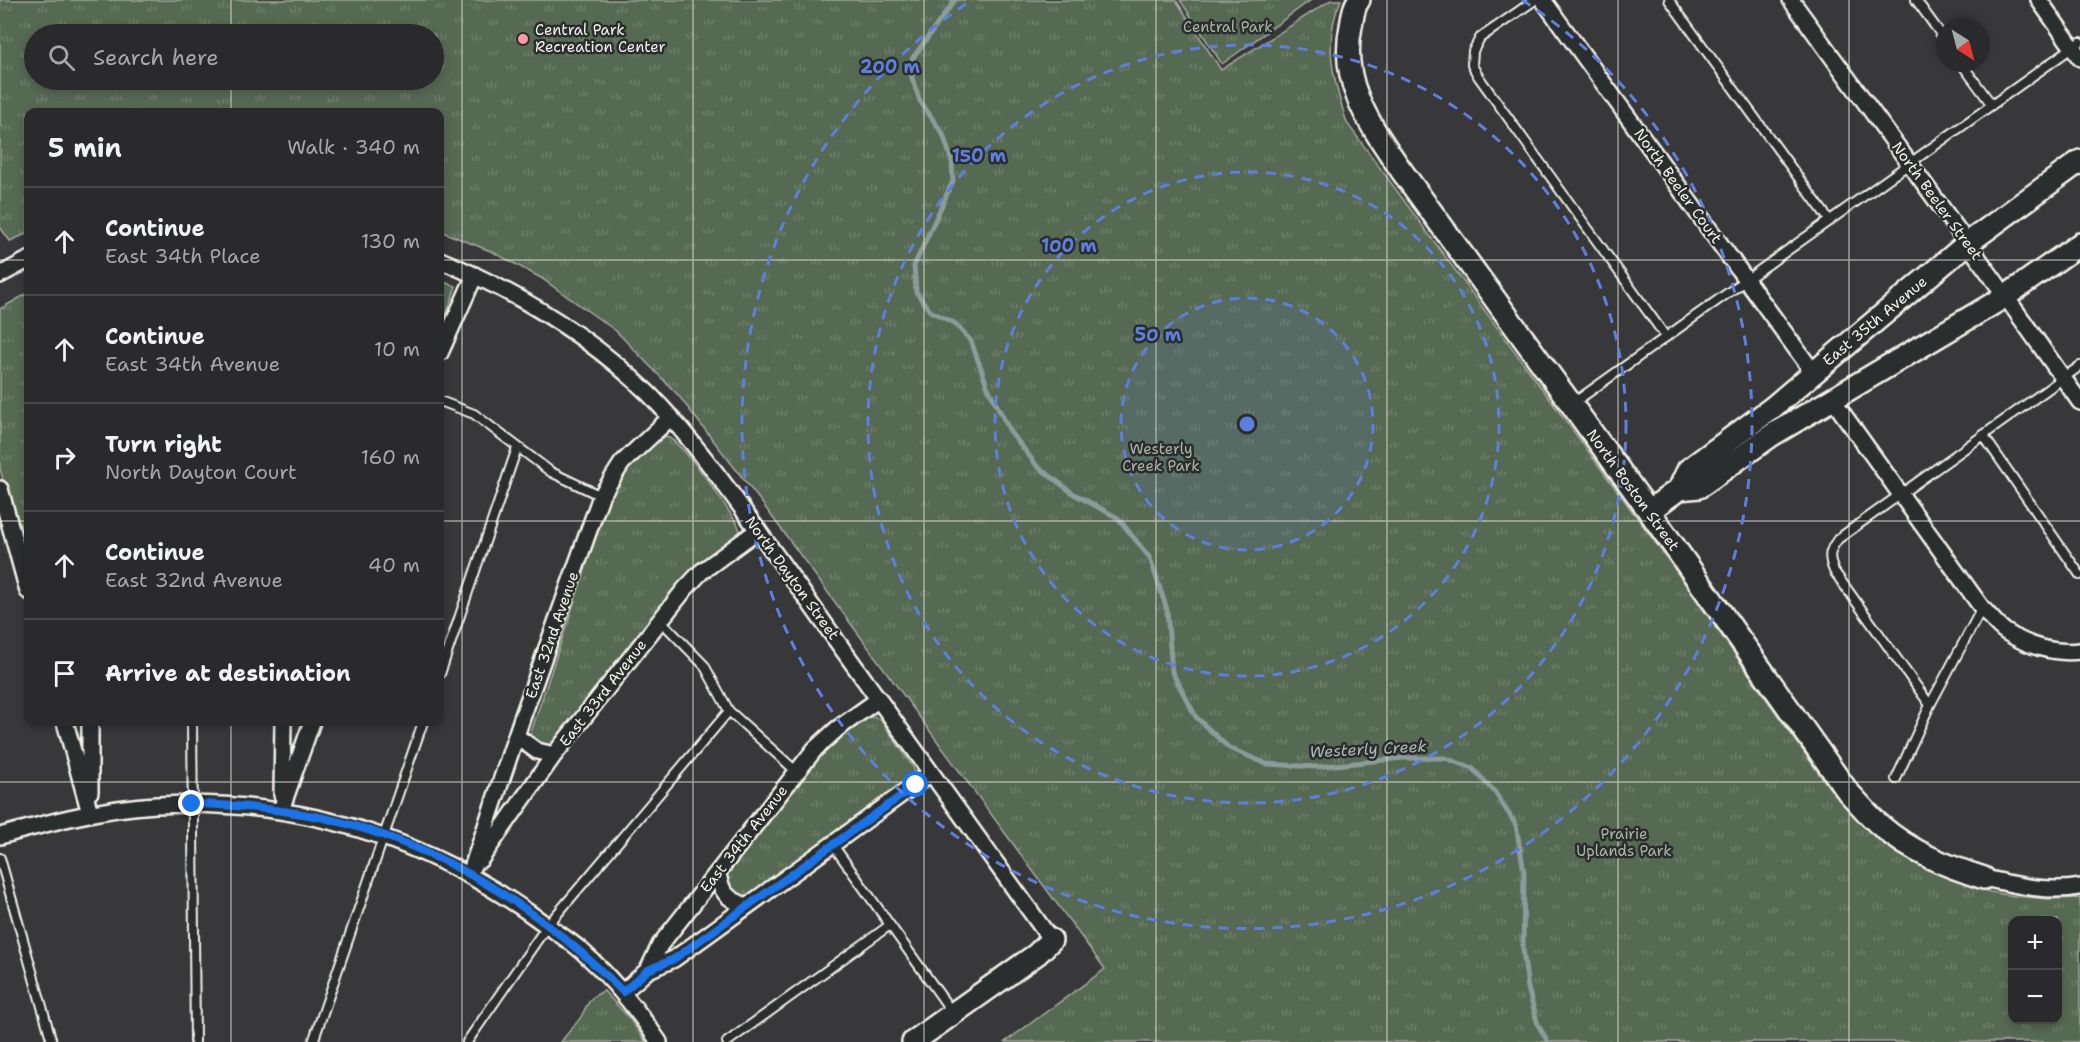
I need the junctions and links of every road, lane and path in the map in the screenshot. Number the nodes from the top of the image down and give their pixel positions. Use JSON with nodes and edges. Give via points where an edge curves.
{"nodes":[{"id":1,"x":1359,"y":0,"type":"edge"},
{"id":2,"x":1535,"y":0,"type":"edge"},
{"id":3,"x":1543,"y":0,"type":"edge"},
{"id":4,"x":1669,"y":0,"type":"edge"},
{"id":5,"x":1791,"y":0,"type":"edge"},
{"id":6,"x":1916,"y":0,"type":"edge"},
{"id":7,"x":2039,"y":0,"type":"edge"},
{"id":8,"x":1936,"y":28,"type":"edge"},
{"id":9,"x":2078,"y":49,"type":"edge"},
{"id":10,"x":1968,"y":72,"type":"edge"},
{"id":11,"x":1992,"y":105,"type":"junction"},
{"id":12,"x":2080,"y":161,"type":"edge"},
{"id":13,"x":1910,"y":164,"type":"junction"},
{"id":14,"x":1830,"y":221,"type":"junction"},
{"id":15,"x":1968,"y":243,"type":"junction"},
{"id":16,"x":2080,"y":243,"type":"edge"},
{"id":17,"x":24,"y":262,"type":"edge"},
{"id":18,"x":444,"y":262,"type":"edge"},
{"id":19,"x":0,"y":275,"type":"edge"},
{"id":20,"x":475,"y":275,"type":"junction"},
{"id":21,"x":1746,"y":281,"type":"junction"},
{"id":22,"x":2006,"y":296,"type":"junction"},
{"id":23,"x":1666,"y":337,"type":"junction"},
{"id":24,"x":444,"y":343,"type":"edge"},
{"id":25,"x":2080,"y":366,"type":"edge"},
{"id":26,"x":1814,"y":372,"type":"junction"},
{"id":27,"x":2063,"y":378,"type":"junction"},
{"id":28,"x":1833,"y":400,"type":"junction"},
{"id":29,"x":2080,"y":402,"type":"edge"},
{"id":30,"x":444,"y":403,"type":"edge"},
{"id":31,"x":1571,"y":405,"type":"junction"},
{"id":32,"x":670,"y":417,"type":"junction"},
{"id":33,"x":1983,"y":435,"type":"junction"},
{"id":34,"x":517,"y":448,"type":"junction"},
{"id":35,"x":0,"y":489,"type":"edge"},
{"id":36,"x":1679,"y":489,"type":"junction"},
{"id":37,"x":1900,"y":494,"type":"junction"},
{"id":38,"x":601,"y":496,"type":"junction"},
{"id":39,"x":1649,"y":511,"type":"junction"},
{"id":40,"x":758,"y":530,"type":"junction"},
{"id":41,"x":2080,"y":575,"type":"edge"},
{"id":42,"x":24,"y":576,"type":"edge"},
{"id":43,"x":1982,"y":608,"type":"junction"},
{"id":44,"x":660,"y":620,"type":"junction"},
{"id":45,"x":2080,"y":651,"type":"edge"},
{"id":46,"x":444,"y":662,"type":"edge"},
{"id":47,"x":879,"y":699,"type":"junction"},
{"id":48,"x":1930,"y":705,"type":"junction"},
{"id":49,"x":729,"y":711,"type":"junction"},
{"id":50,"x":66,"y":726,"type":"edge"},
{"id":51,"x":90,"y":726,"type":"edge"},
{"id":52,"x":192,"y":726,"type":"edge"},
{"id":53,"x":283,"y":726,"type":"edge"},
{"id":54,"x":311,"y":726,"type":"edge"},
{"id":55,"x":422,"y":726,"type":"edge"},
{"id":56,"x":516,"y":736,"type":"junction"},
{"id":57,"x":305,"y":743,"type":"junction"},
{"id":58,"x":554,"y":755,"type":"junction"},
{"id":59,"x":282,"y":759,"type":"junction"},
{"id":60,"x":797,"y":772,"type":"junction"},
{"id":61,"x":931,"y":773,"type":"junction"},
{"id":62,"x":1896,"y":779,"type":"dead end"},
{"id":63,"x":496,"y":796,"type":"junction"},
{"id":64,"x":192,"y":804,"type":"junction"},
{"id":65,"x":281,"y":810,"type":"junction"},
{"id":66,"x":90,"y":813,"type":"junction"},
{"id":67,"x":506,"y":823,"type":"junction"},
{"id":68,"x":0,"y":836,"type":"edge"},
{"id":69,"x":384,"y":836,"type":"junction"},
{"id":70,"x":832,"y":845,"type":"junction"},
{"id":71,"x":0,"y":858,"type":"edge"},
{"id":72,"x":718,"y":872,"type":"junction"},
{"id":73,"x":470,"y":874,"type":"junction"},
{"id":74,"x":1984,"y":878,"type":"joint"},
{"id":75,"x":2080,"y":887,"type":"edge"},
{"id":76,"x":747,"y":906,"type":"junction"},
{"id":77,"x":890,"y":925,"type":"junction"},
{"id":78,"x":547,"y":926,"type":"junction"},
{"id":79,"x":1051,"y":940,"type":"joint"},
{"id":80,"x":648,"y":970,"type":"junction"},
{"id":81,"x":623,"y":992,"type":"junction"},
{"id":82,"x":953,"y":1013,"type":"junction"},
{"id":83,"x":52,"y":1042,"type":"edge"},
{"id":84,"x":195,"y":1042,"type":"edge"},
{"id":85,"x":313,"y":1042,"type":"edge"},
{"id":86,"x":467,"y":1042,"type":"edge"},
{"id":87,"x":659,"y":1042,"type":"edge"},
{"id":88,"x":727,"y":1042,"type":"edge"},
{"id":89,"x":913,"y":1042,"type":"edge"}],
"edges":[{"from":1,"to":31,"type":"street","name":"North Boston Street","via":[[1347,44],[1358,102],[1373,129]]},
{"from":2,"to":23,"type":"lane","via":[[1480,38],[1473,51],[1472,65]]},
{"from":3,"to":21,"type":"street","name":"North Beeler Court"},
{"from":4,"to":14,"type":"lane"},
{"from":5,"to":13,"type":"street","name":"North Beeler Street"},
{"from":6,"to":8,"type":"lane"},
{"from":7,"to":9,"type":"street"},
{"from":9,"to":11,"type":"lane"},
{"from":10,"to":11,"type":"lane"},
{"from":11,"to":13,"type":"lane"},
{"from":12,"to":15,"type":"street","name":"East 35th Avenue"},
{"from":13,"to":14,"type":"lane"},
{"from":13,"to":15,"type":"street","name":"North Beeler Street"},
{"from":14,"to":21,"type":"lane"},
{"from":15,"to":22,"type":"street","name":"North Beeler Street"},
{"from":15,"to":26,"type":"street","name":"East 35th Avenue"},
{"from":16,"to":22,"type":"street","name":"East 35th Avenue"},
{"from":17,"to":19,"type":"street"},
{"from":18,"to":20,"type":"street","name":"North Dayton Street"},
{"from":20,"to":24,"type":"street"},
{"from":20,"to":32,"type":"street","name":"North Dayton Street","via":[[519,297],[573,332],[616,365]]},
{"from":21,"to":23,"type":"lane"},
{"from":21,"to":26,"type":"street","name":"North Beeler Court"},
{"from":22,"to":27,"type":"street","name":"North Beeler Street"},
{"from":22,"to":28,"type":"street","name":"East 35th Avenue"},
{"from":23,"to":31,"type":"lane"},
{"from":25,"to":27,"type":"lane"},
{"from":26,"to":36,"type":"street","name":"East 35th Avenue","via":[[1688,470]]},
{"from":27,"to":29,"type":"street","name":"North Beeler Street"},
{"from":27,"to":33,"type":"lane"},
{"from":28,"to":36,"type":"street","name":"East 35th Avenue","via":[[1772,435],[1699,487]]},
{"from":28,"to":37,"type":"street"},
{"from":30,"to":34,"type":"lane","via":[[474,414]]},
{"from":31,"to":39,"type":"street","name":"North Boston Street"},
{"from":32,"to":38,"type":"street","name":"East 32nd Avenue","via":[[622,463]]},
{"from":32,"to":40,"type":"street","name":"North Dayton Street","via":[[700,450]]},
{"from":33,"to":37,"type":"lane"},
{"from":33,"to":41,"type":"lane"},
{"from":34,"to":38,"type":"lane","via":[[551,472]]},
{"from":34,"to":46,"type":"lane"},
{"from":35,"to":42,"type":"street"},
{"from":36,"to":39,"type":"street","name":"East 35th Avenue"},
{"from":37,"to":43,"type":"street"},
{"from":37,"to":48,"type":"lane","via":[[1838,539],[1830,549],[1829,560]]},
{"from":38,"to":56,"type":"street","name":"East 32nd Avenue"},
{"from":39,"to":74,"type":"street","name":"North Boston Street","via":[[1848,792],[1880,825],[1911,848]]},
{"from":40,"to":44,"type":"street","name":"East 33rd Avenue","via":[[701,572]]},
{"from":40,"to":47,"type":"street","name":"North Dayton Street"},
{"from":43,"to":45,"type":"street","via":[[2005,631],[2034,646]]},
{"from":43,"to":48,"type":"lane"},
{"from":44,"to":49,"type":"lane","via":[[704,665]]},
{"from":44,"to":58,"type":"street","name":"East 33rd Avenue"},
{"from":47,"to":60,"type":"street","name":"East 34th Avenue","via":[[837,729]]},
{"from":47,"to":61,"type":"street","name":"North Dayton Street"},
{"from":48,"to":62,"type":"lane"},
{"from":49,"to":60,"type":"lane"},
{"from":49,"to":78,"type":"lane"},
{"from":50,"to":66,"type":"street"},
{"from":51,"to":66,"type":"street"},
{"from":52,"to":64,"type":"lane"},
{"from":53,"to":59,"type":"street"},
{"from":54,"to":57,"type":"street"},
{"from":55,"to":69,"type":"lane"},
{"from":56,"to":58,"type":"street","via":[[537,751]]},
{"from":56,"to":63,"type":"street","name":"East 32nd Avenue"},
{"from":57,"to":59,"type":"street"},
{"from":57,"to":65,"type":"street"},
{"from":58,"to":67,"type":"street","name":"East 33rd Avenue"},
{"from":59,"to":65,"type":"street"},
{"from":60,"to":72,"type":"street","name":"East 34th Avenue"},
{"from":61,"to":70,"type":"street"},
{"from":61,"to":79,"type":"street","name":"North Dayton Street"},
{"from":63,"to":67,"type":"street"},
{"from":63,"to":73,"type":"street","name":"East 32nd Avenue"},
{"from":64,"to":65,"type":"street"},
{"from":64,"to":66,"type":"street"},
{"from":64,"to":84,"type":"lane"},
{"from":65,"to":69,"type":"street"},
{"from":66,"to":68,"type":"street"},
{"from":67,"to":73,"type":"street","name":"East 33rd Avenue"},
{"from":69,"to":73,"type":"street"},
{"from":69,"to":85,"type":"lane"},
{"from":70,"to":76,"type":"street"},
{"from":70,"to":77,"type":"lane"},
{"from":71,"to":83,"type":"lane"},
{"from":72,"to":76,"type":"street","via":[[724,893]]},
{"from":72,"to":80,"type":"street","name":"East 34th Avenue","via":[[660,945]]},
{"from":73,"to":78,"type":"street"},
{"from":74,"to":75,"type":"street","via":[[2029,888]]},
{"from":76,"to":80,"type":"street","via":[[674,959]]},
{"from":77,"to":82,"type":"lane"},
{"from":77,"to":88,"type":"lane"},
{"from":78,"to":81,"type":"street","via":[[582,952]]},
{"from":78,"to":86,"type":"lane"},
{"from":79,"to":82,"type":"street"},
{"from":80,"to":81,"type":"street","name":"East 34th Avenue"},
{"from":81,"to":87,"type":"street"},
{"from":82,"to":89,"type":"street"}]}
